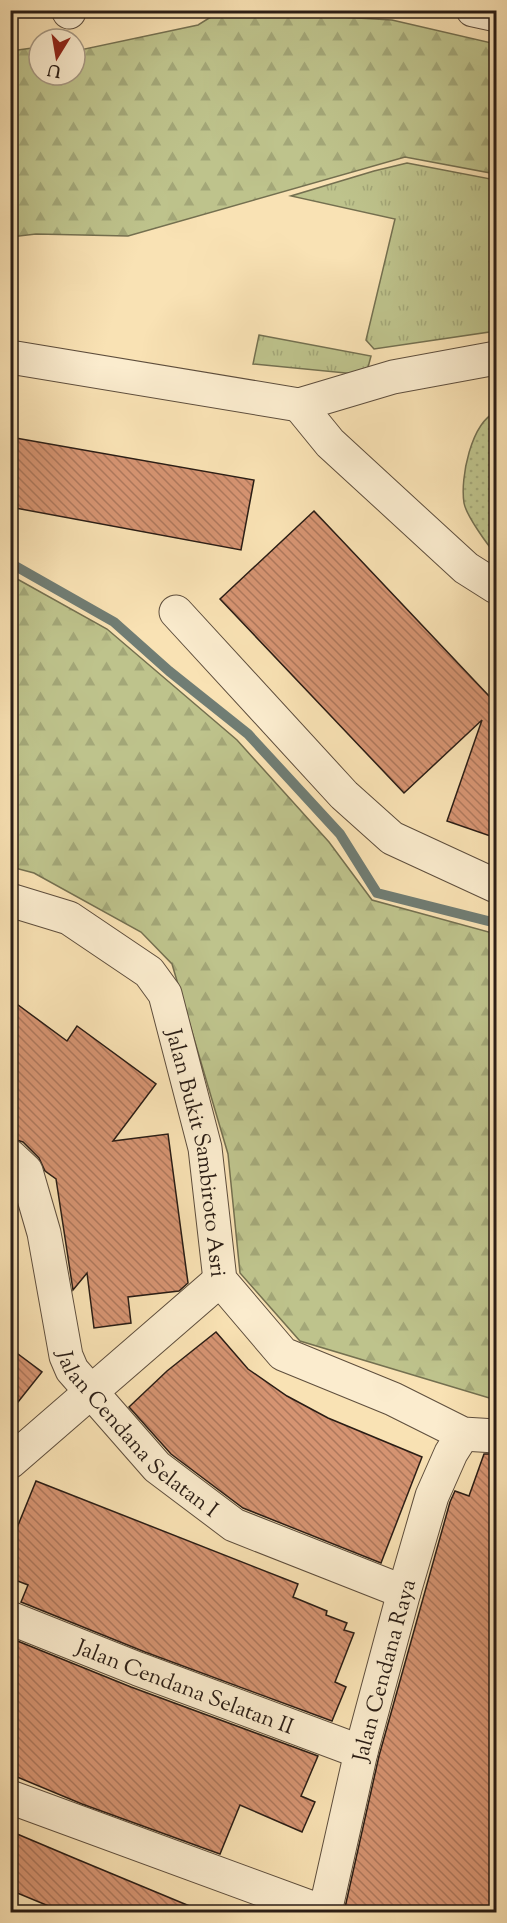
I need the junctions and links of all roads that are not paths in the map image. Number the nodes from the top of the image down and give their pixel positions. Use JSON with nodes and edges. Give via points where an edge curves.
{"nodes":[{"id":1,"x":473,"y":10,"type":"edge"},
{"id":2,"x":496,"y":15,"type":"edge"},
{"id":3,"x":10,"y":357,"type":"edge"},
{"id":4,"x":496,"y":358,"type":"edge"},
{"id":5,"x":299,"y":405,"type":"junction"},
{"id":6,"x":496,"y":587,"type":"edge"},
{"id":7,"x":176,"y":612,"type":"dead end"},
{"id":8,"x":496,"y":886,"type":"edge"},
{"id":9,"x":10,"y":900,"type":"edge"},
{"id":10,"x":10,"y":1156,"type":"edge"},
{"id":11,"x":220,"y":1280,"type":"junction"},
{"id":12,"x":93,"y":1392,"type":"junction"},
{"id":13,"x":463,"y":1434,"type":"junction"},
{"id":14,"x":496,"y":1436,"type":"edge"},
{"id":15,"x":10,"y":1462,"type":"edge"},
{"id":16,"x":404,"y":1592,"type":"junction"},
{"id":17,"x":10,"y":1618,"type":"edge"},
{"id":18,"x":361,"y":1752,"type":"junction"},
{"id":19,"x":10,"y":1797,"type":"edge"},
{"id":20,"x":324,"y":1912,"type":"edge"}],
"edges":[{"from":1,"to":2,"type":"street"},
{"from":3,"to":5,"type":"street"},
{"from":4,"to":5,"type":"street","via":[[393,377]]},
{"from":5,"to":6,"type":"street","via":[[330,443],[466,568]]},
{"from":7,"to":8,"type":"street","via":[[344,795],[392,838]]},
{"from":9,"to":11,"type":"street","name":"Jalan Bukit Sambiroto Asri","via":[[69,918],[150,972],[165,994],[205,1148]]},
{"from":10,"to":12,"type":"street","name":"Jalan Cendana Selatan I","via":[[26,1171],[44,1233],[66,1356],[72,1370]]},
{"from":11,"to":12,"type":"street"},
{"from":11,"to":13,"type":"street","name":"Jalan Bukit Sambiroto Asri","via":[[283,1354],[393,1399]]},
{"from":12,"to":15,"type":"street"},
{"from":12,"to":16,"type":"street","name":"Jalan Cendana Selatan I","via":[[157,1467],[234,1525]]},
{"from":13,"to":14,"type":"street","name":"Jalan Bukit Sambiroto Asri"},
{"from":13,"to":16,"type":"street","name":"Jalan Cendana Raya","via":[[432,1496]]},
{"from":16,"to":18,"type":"street","name":"Jalan Cendana Raya"},
{"from":17,"to":18,"type":"street","name":"Jalan Cendana Selatan II"},
{"from":18,"to":20,"type":"street","name":"Jalan Cendana Raya"},
{"from":19,"to":20,"type":"street"}]}
